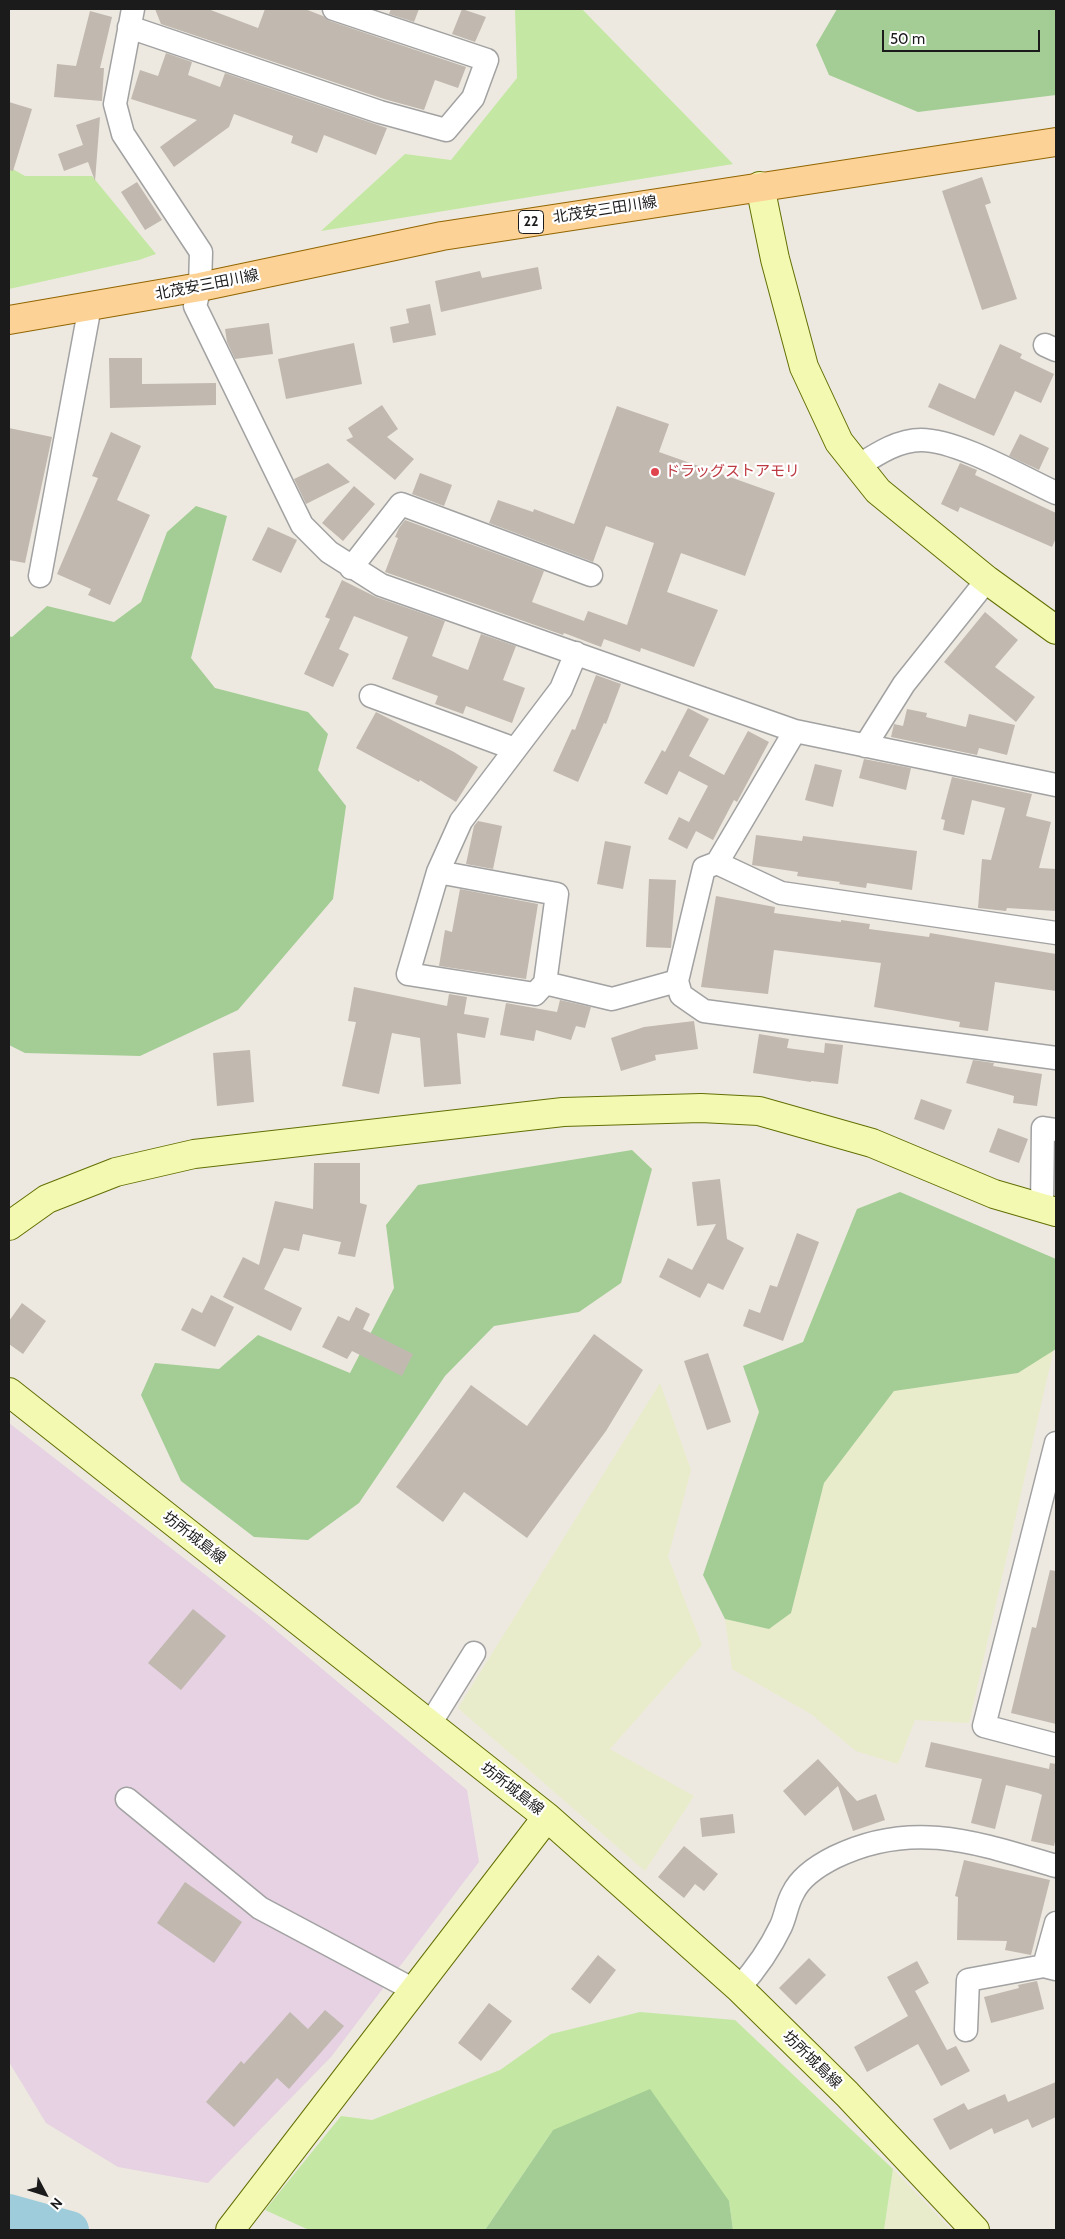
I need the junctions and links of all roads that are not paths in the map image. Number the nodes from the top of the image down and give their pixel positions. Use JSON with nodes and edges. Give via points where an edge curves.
{"nodes":[{"id":1,"x":334,"y":9,"type":"edge"},
{"id":2,"x":131,"y":18,"type":"edge"},
{"id":3,"x":1056,"y":142,"type":"edge"},
{"id":4,"x":760,"y":186,"type":"junction"},
{"id":5,"x":200,"y":287,"type":"junction"},
{"id":6,"x":90,"y":306,"type":"junction"},
{"id":7,"x":9,"y":320,"type":"edge"},
{"id":8,"x":858,"y":466,"type":"junction"},
{"id":9,"x":1056,"y":493,"type":"edge"},
{"id":10,"x":351,"y":568,"type":"junction"},
{"id":11,"x":591,"y":575,"type":"dead end"},
{"id":12,"x":40,"y":576,"type":"dead end"},
{"id":13,"x":987,"y":580,"type":"junction"},
{"id":14,"x":1056,"y":630,"type":"edge"},
{"id":15,"x":576,"y":653,"type":"junction"},
{"id":16,"x":371,"y":696,"type":"dead end"},
{"id":17,"x":795,"y":731,"type":"junction"},
{"id":18,"x":865,"y":746,"type":"junction"},
{"id":19,"x":515,"y":749,"type":"junction"},
{"id":20,"x":1056,"y":785,"type":"edge"},
{"id":21,"x":717,"y":863,"type":"junction"},
{"id":22,"x":438,"y":872,"type":"junction"},
{"id":23,"x":1056,"y":934,"type":"edge"},
{"id":24,"x":677,"y":981,"type":"junction"},
{"id":25,"x":544,"y":983,"type":"junction"},
{"id":26,"x":1056,"y":1058,"type":"edge"},
{"id":27,"x":1056,"y":1130,"type":"edge"},
{"id":28,"x":1049,"y":1210,"type":"edge"},
{"id":29,"x":9,"y":1226,"type":"edge"},
{"id":30,"x":9,"y":1392,"type":"edge"},
{"id":31,"x":1056,"y":1443,"type":"edge"},
{"id":32,"x":474,"y":1653,"type":"dead end"},
{"id":33,"x":430,"y":1724,"type":"junction"},
{"id":34,"x":1056,"y":1744,"type":"edge"},
{"id":35,"x":127,"y":1799,"type":"dead end"},
{"id":36,"x":547,"y":1817,"type":"junction"},
{"id":37,"x":1056,"y":1866,"type":"edge"},
{"id":38,"x":1056,"y":1924,"type":"edge"},
{"id":39,"x":1050,"y":1968,"type":"edge"},
{"id":40,"x":739,"y":1988,"type":"junction"},
{"id":41,"x":414,"y":1990,"type":"junction"},
{"id":42,"x":966,"y":2030,"type":"dead end"},
{"id":43,"x":233,"y":2227,"type":"edge"},
{"id":44,"x":975,"y":2230,"type":"edge"}],
"edges":[{"from":1,"to":2,"type":"street","via":[[487,60],[473,98],[446,130],[380,112]]},
{"from":2,"to":5,"type":"street","via":[[115,104],[123,134],[201,252]]},
{"from":3,"to":4,"type":"main road","name":"北茂安三田川線","number":"22"},
{"from":4,"to":5,"type":"main road","name":"北茂安三田川線","number":"22","via":[[442,236]]},
{"from":4,"to":8,"type":"street","via":[[774,258],[804,367],[839,442]]},
{"from":5,"to":6,"type":"main road","name":"北茂安三田川線","number":"22"},
{"from":5,"to":10,"type":"street","via":[[195,306],[302,525]]},
{"from":6,"to":7,"type":"main road","name":"北茂安三田川線","number":"22"},
{"from":6,"to":12,"type":"street"},
{"from":8,"to":9,"type":"street","via":[[888,448],[920,440],[950,444]]},
{"from":8,"to":13,"type":"street","via":[[878,491]]},
{"from":10,"to":11,"type":"street","via":[[401,504]]},
{"from":10,"to":15,"type":"street","via":[[381,585]]},
{"from":13,"to":14,"type":"street"},
{"from":13,"to":18,"type":"street","via":[[904,684]]},
{"from":15,"to":17,"type":"street"},
{"from":15,"to":19,"type":"street","via":[[561,689]]},
{"from":16,"to":19,"type":"street"},
{"from":17,"to":18,"type":"street"},
{"from":17,"to":21,"type":"street"},
{"from":18,"to":20,"type":"street"},
{"from":19,"to":22,"type":"street","via":[[461,821]]},
{"from":21,"to":23,"type":"street","via":[[781,893]]},
{"from":21,"to":24,"type":"street","via":[[704,868]]},
{"from":22,"to":25,"type":"street","via":[[556,894]]},
{"from":22,"to":25,"type":"street","via":[[408,974],[536,994]]},
{"from":24,"to":25,"type":"street","via":[[612,999]]},
{"from":24,"to":26,"type":"street","via":[[681,995],[704,1011]]},
{"from":27,"to":28,"type":"street","via":[[1043,1128]]},
{"from":28,"to":29,"type":"street","via":[[994,1194],[872,1143],[759,1111],[701,1108],[563,1112],[194,1154],[116,1172],[47,1199]]},
{"from":30,"to":33,"type":"street","name":"坊所城島線"},
{"from":31,"to":34,"type":"street","via":[[984,1726]]},
{"from":32,"to":33,"type":"street"},
{"from":33,"to":36,"type":"street","name":"坊所城島線"},
{"from":35,"to":41,"type":"street","via":[[260,1908]]},
{"from":36,"to":40,"type":"street","name":"坊所城島線"},
{"from":36,"to":41,"type":"street"},
{"from":37,"to":40,"type":"street","via":[[1000,1849],[940,1837],[902,1836],[860,1845],[816,1867],[793,1892],[782,1924],[762,1962]]},
{"from":38,"to":39,"type":"street"},
{"from":39,"to":42,"type":"street","via":[[968,1980]]},
{"from":40,"to":44,"type":"street","name":"坊所城島線","via":[[847,2094]]},
{"from":41,"to":43,"type":"street"}]}
